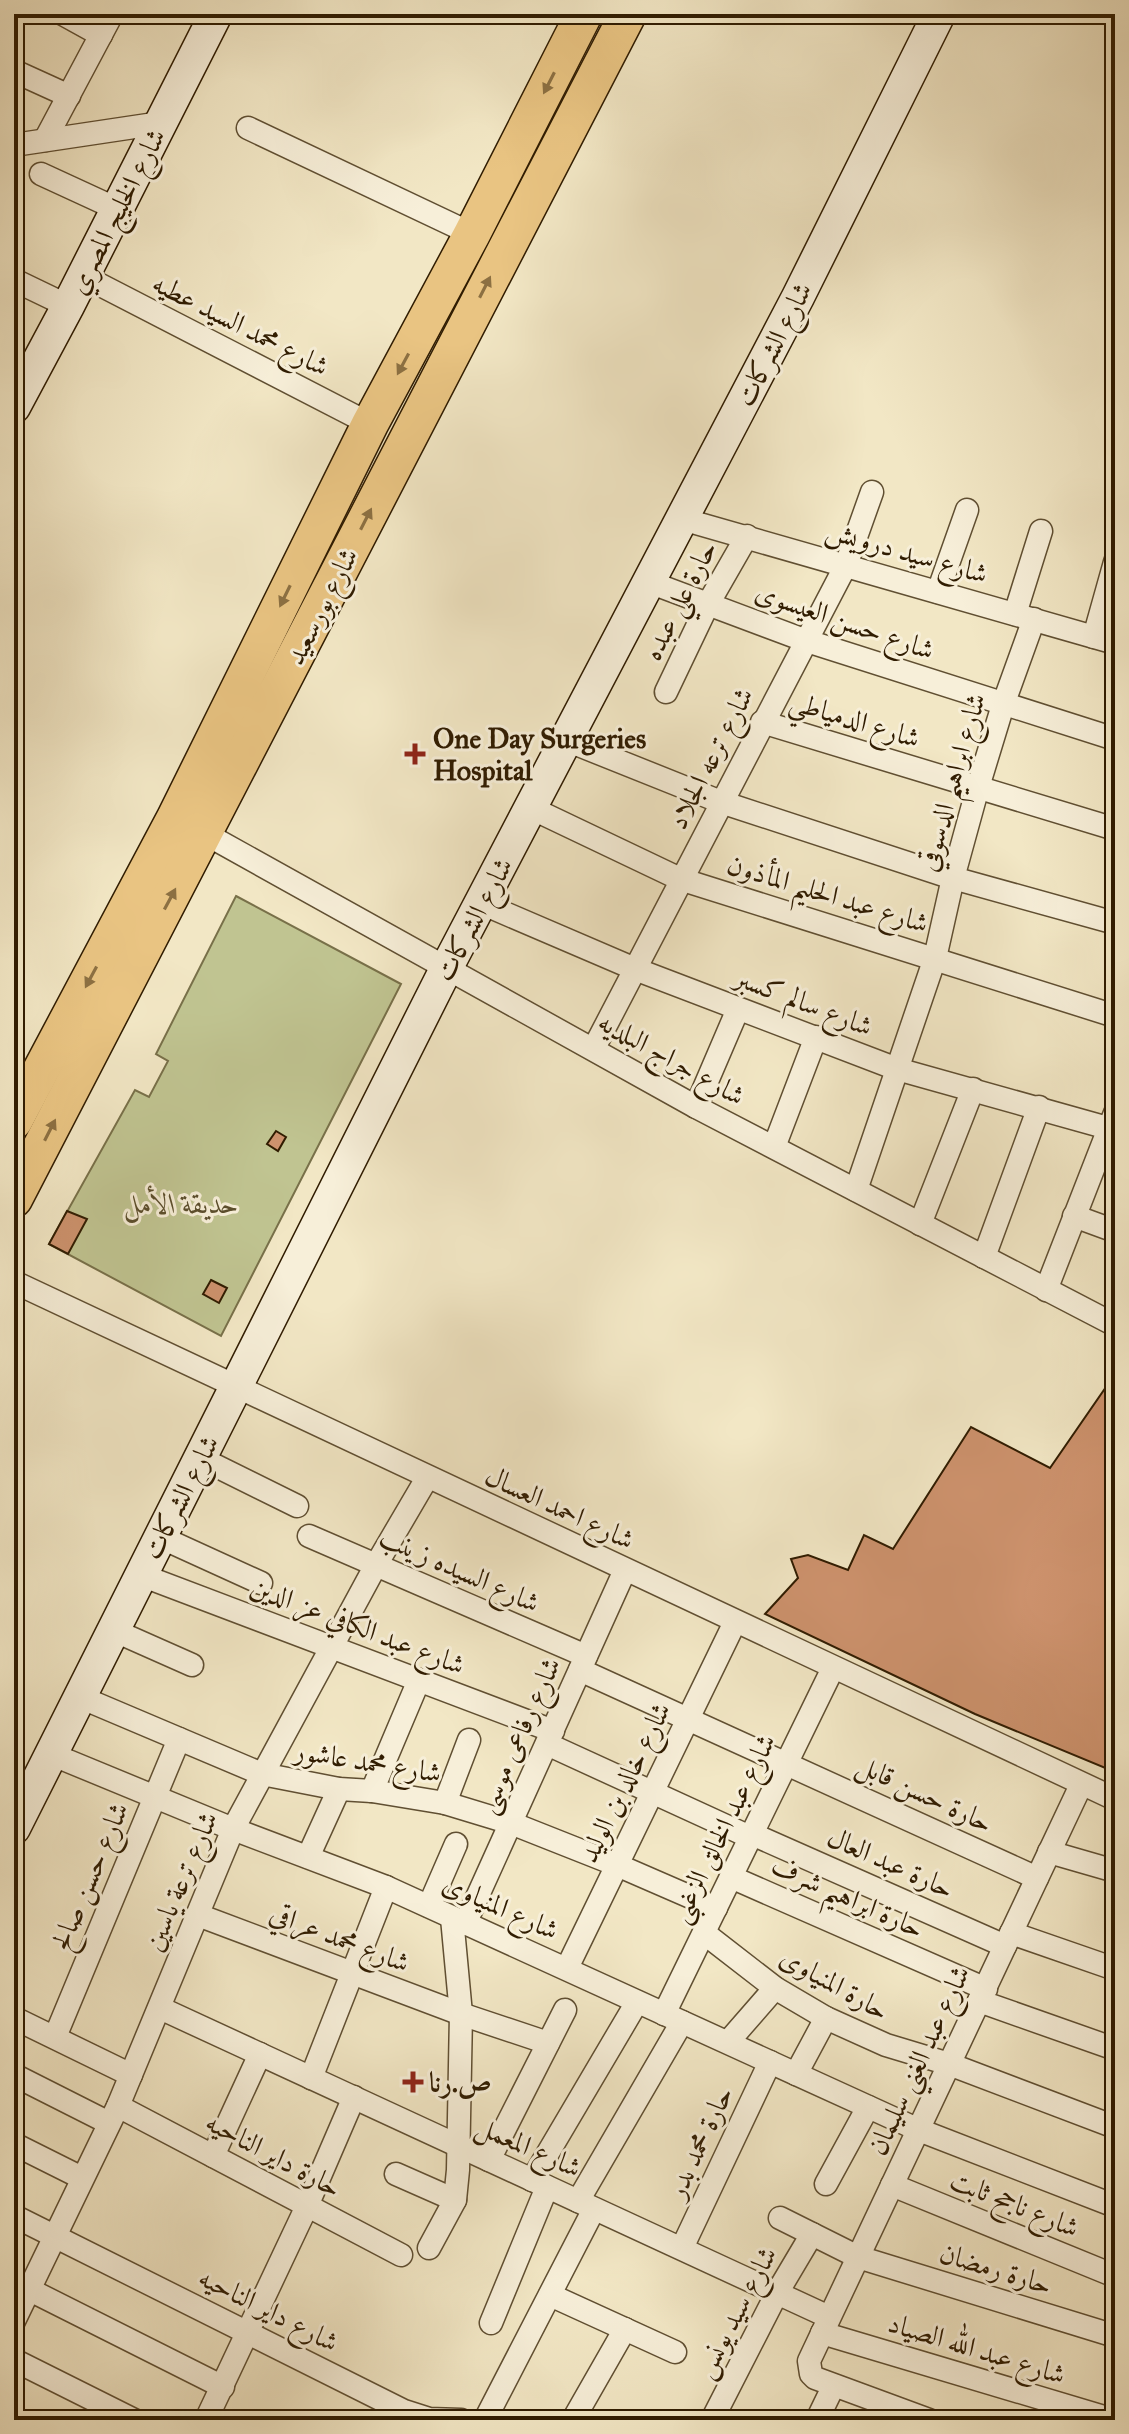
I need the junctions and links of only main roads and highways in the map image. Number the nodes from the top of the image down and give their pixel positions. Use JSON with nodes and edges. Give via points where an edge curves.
{"nodes":[{"id":1,"x":216,"y":14,"type":"edge"},
{"id":2,"x":584,"y":14,"type":"edge"},
{"id":3,"x":628,"y":14,"type":"edge"},
{"id":4,"x":939,"y":14,"type":"edge"},
{"id":5,"x":14,"y":407,"type":"edge"},
{"id":6,"x":14,"y":1121,"type":"edge"},
{"id":7,"x":14,"y":1199,"type":"edge"},
{"id":8,"x":14,"y":1828,"type":"edge"}],
"edges":[{"from":1,"to":5,"type":"main road","name":"شارع الخليج المصري"},
{"from":2,"to":6,"type":"main road","name":"شارع بورسعيد","one_way":true,"via":[[370,424],[175,818]]},
{"from":7,"to":3,"type":"main road","name":"شارع بورسعيد","one_way":true},
{"from":4,"to":8,"type":"main road","name":"شارع الشركات","via":[[798,297],[447,967]]}]}
